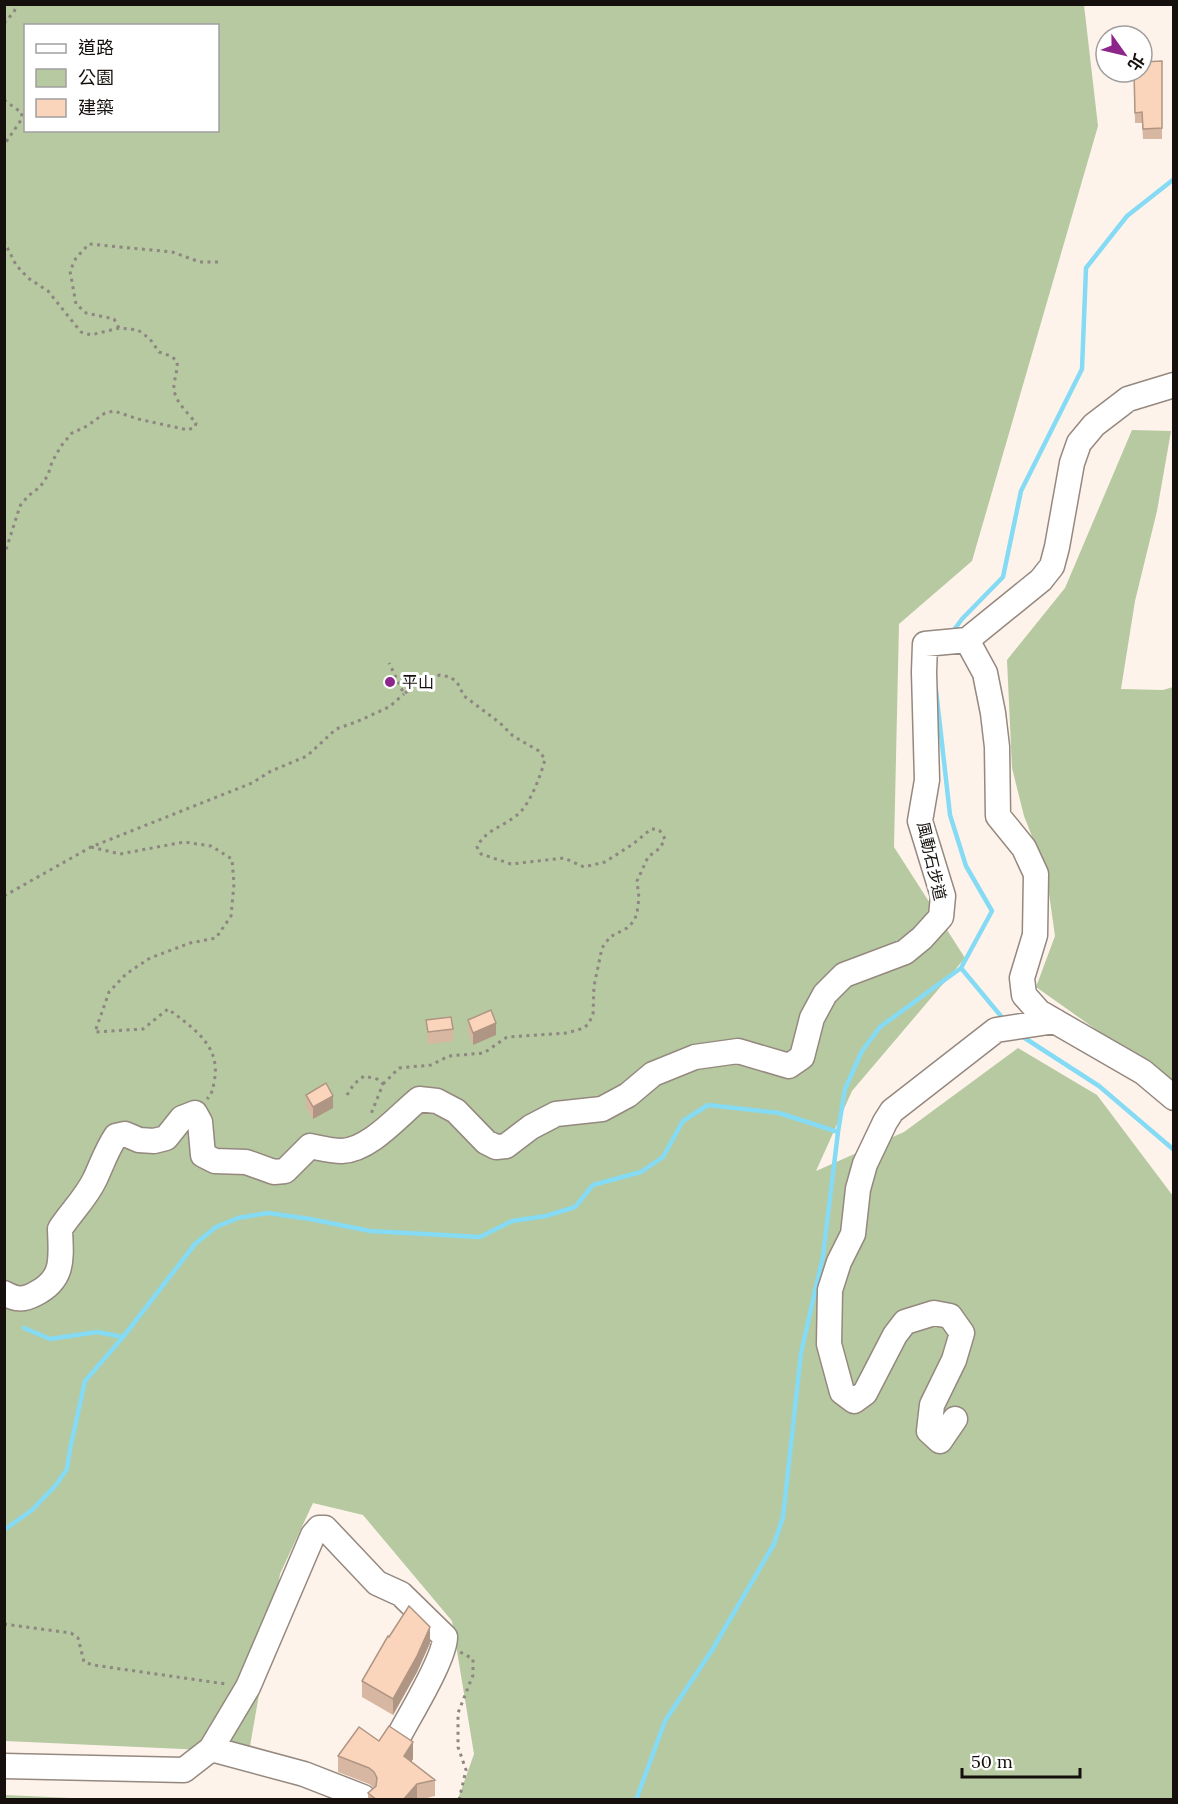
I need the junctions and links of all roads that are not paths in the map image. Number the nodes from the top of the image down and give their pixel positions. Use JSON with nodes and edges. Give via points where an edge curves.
{"nodes":[{"id":1,"x":1173,"y":385,"type":"edge"},
{"id":2,"x":967,"y":640,"type":"junction"},
{"id":3,"x":1055,"y":1021,"type":"junction"},
{"id":4,"x":1173,"y":1098,"type":"edge"},
{"id":5,"x":4,"y":1293,"type":"edge"},
{"id":6,"x":955,"y":1419,"type":"dead end"},
{"id":7,"x":399,"y":1734,"type":"edge"},
{"id":8,"x":211,"y":1749,"type":"junction"},
{"id":9,"x":4,"y":1766,"type":"edge"},
{"id":10,"x":363,"y":1797,"type":"dead end"}],
"edges":[{"from":1,"to":2,"type":"street","via":[[1128,399],[1094,425],[1079,443],[1052,566],[1041,580]]},
{"from":2,"to":3,"type":"street","via":[[985,673],[993,713],[998,816],[1024,848],[1036,874],[1035,935],[1022,978],[1024,995],[1039,1012]]},
{"from":2,"to":5,"type":"street","name":"風動石步道","via":[[925,644],[927,780],[920,821],[943,896],[941,917],[905,952],[844,975],[825,994],[812,1018],[802,1057],[789,1066],[738,1050],[695,1057],[653,1074],[603,1109],[556,1114],[506,1146],[496,1147],[456,1111],[437,1101],[419,1099],[381,1133],[354,1148],[343,1151],[310,1146],[285,1171],[274,1172],[246,1162],[215,1161],[203,1155],[200,1122],[195,1113],[182,1118],[166,1138],[154,1141],[125,1134],[116,1136],[95,1180],[60,1229],[61,1263],[55,1280],[26,1299]]},
{"from":3,"to":4,"type":"street","via":[[1143,1072]]},
{"from":3,"to":6,"type":"street","via":[[996,1030],[892,1111],[865,1164],[853,1234],[830,1290],[829,1344],[842,1392],[854,1401],[865,1394],[905,1322],[934,1313],[950,1317],[962,1333],[932,1406],[928,1431],[940,1441]]},
{"from":7,"to":8,"type":"street","via":[[445,1645],[445,1636],[401,1594],[377,1583],[325,1528],[319,1528],[313,1534],[248,1687]]},
{"from":8,"to":9,"type":"street","via":[[184,1770]]},
{"from":8,"to":10,"type":"street","via":[[304,1774]]}]}
